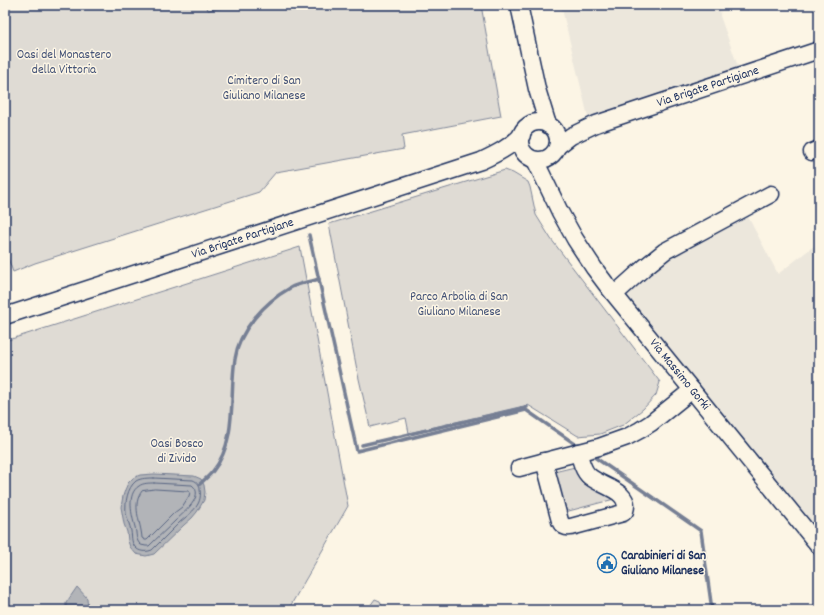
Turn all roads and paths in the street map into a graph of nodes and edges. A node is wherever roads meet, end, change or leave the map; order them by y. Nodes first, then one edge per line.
1 (519, 5) edge
2 (819, 50) edge
3 (596, 124) junction
4 (539, 128) junction
5 (555, 150) junction
6 (530, 157) junction
7 (480, 161) junction
8 (771, 194) dead end
9 (552, 195) junction
10 (614, 294) junction
11 (5, 316) edge
12 (692, 390) junction
13 (578, 452) junction
14 (544, 461) junction
15 (519, 468) dead end
16 (819, 546) edge

1 - 4 street
2 - 3 street, Via Brigate Partigiane
3 - 4 street, Via Brigate Partigiane
3 - 5 street, Via Brigate Partigiane
4 - 5 street
4 - 6 street
4 - 7 street, Via Brigate Partigiane
5 - 6 street
5 - 9 street, Via Massimo Gorki
6 - 7 street, Via Brigate Partigiane
6 - 9 street, Via Massimo Gorki
7 - 11 street, Via Brigate Partigiane
8 - 10 street
9 - 10 street, Via Massimo Gorki
10 - 12 street, Via Massimo Gorki
12 - 13 street
12 - 16 street, Via Massimo Gorki
13 - 14 street
13 - 14 street
14 - 15 street

